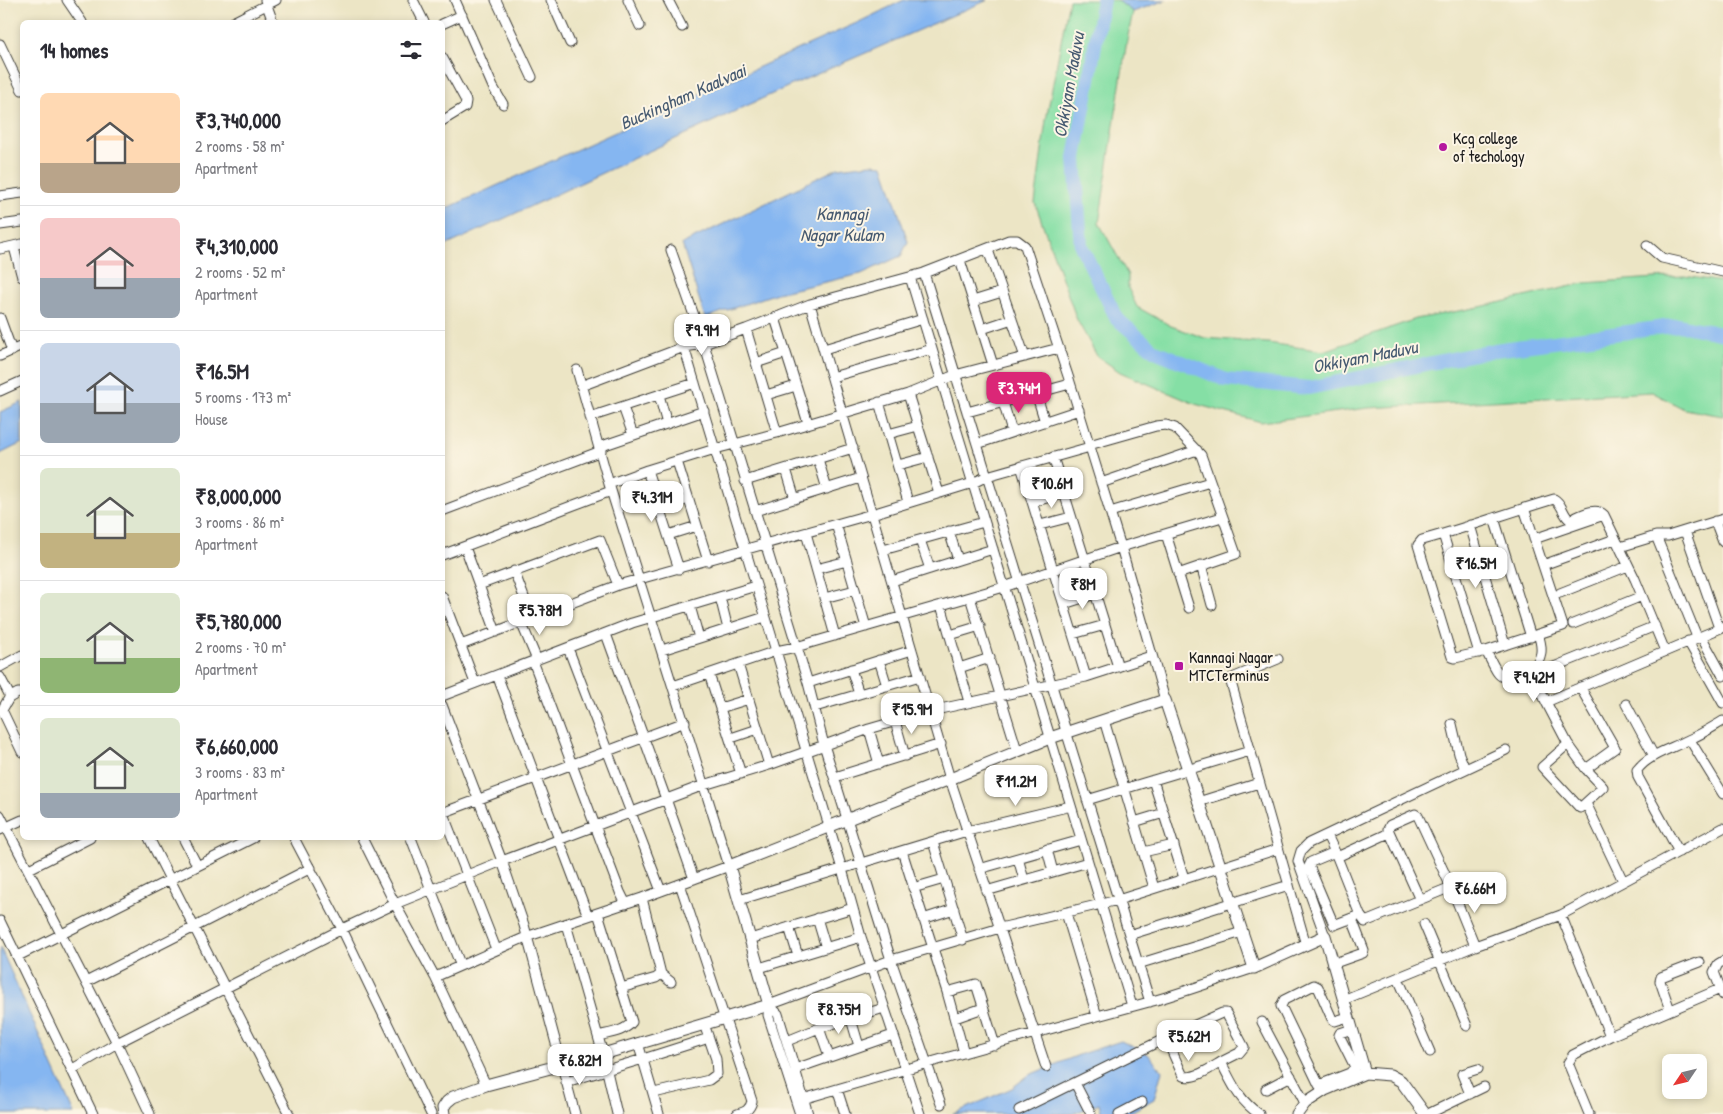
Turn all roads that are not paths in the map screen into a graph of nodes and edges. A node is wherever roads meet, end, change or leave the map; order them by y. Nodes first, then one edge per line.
1 (67, 0) edge
2 (276, 0) edge
3 (413, 0) edge
4 (455, 0) edge
5 (496, 0) edge
6 (550, 0) edge
7 (628, 0) edge
8 (668, 0) edge
9 (266, 2) edge
10 (462, 15) junction
11 (81, 20) edge
12 (236, 20) edge
13 (272, 20) edge
14 (423, 20) edge
15 (445, 23) edge
16 (640, 26) dead end
17 (682, 27) dead end
18 (570, 43) dead end
19 (0, 44) edge
20 (445, 62) edge
21 (20, 77) edge
22 (532, 77) dead end
23 (503, 104) dead end
24 (445, 120) edge
25 (20, 193) edge
26 (0, 196) edge
27 (20, 222) edge
28 (0, 224) edge
29 (18, 245) edge
30 (1647, 245) dead end
31 (0, 248) edge
32 (671, 250) dead end
33 (988, 250) junction
34 (960, 260) junction
35 (20, 261) edge
36 (1723, 272) edge
37 (924, 273) junction
38 (910, 277) junction
39 (1002, 292) junction
40 (973, 301) junction
41 (810, 304) junction
42 (0, 318) edge
43 (775, 318) junction
44 (1012, 319) junction
45 (923, 320) junction
46 (746, 329) junction
47 (982, 329) junction
48 (704, 344) junction
49 (20, 347) edge
50 (684, 347) junction
51 (1059, 348) junction
52 (824, 349) junction
53 (932, 349) junction
54 (12, 351) junction
55 (786, 353) junction
56 (0, 356) edge
57 (1025, 357) junction
58 (756, 363) junction
59 (993, 366) junction
60 (577, 370) dead end
61 (956, 376) junction
62 (832, 377) junction
63 (941, 381) junction
64 (20, 382) edge
65 (695, 383) junction
66 (1070, 384) junction
67 (581, 386) junction
68 (796, 386) junction
69 (0, 391) edge
70 (1036, 393) junction
71 (908, 394) junction
72 (659, 395) junction
73 (766, 395) junction
74 (879, 402) junction
75 (1003, 402) junction
76 (623, 406) junction
77 (1078, 410) junction
78 (704, 411) junction
79 (967, 412) junction
80 (843, 413) junction
81 (590, 417) junction
82 (1045, 422) junction
83 (808, 423) junction
84 (667, 424) junction
85 (918, 426) junction
86 (1012, 432) junction
87 (777, 433) junction
88 (888, 434) junction
89 (633, 435) junction
90 (734, 444) junction
91 (977, 444) junction
92 (1089, 446) junction
93 (853, 448) junction
94 (600, 449) junction
95 (715, 449) junction
96 (1196, 450) junction
97 (928, 457) junction
98 (1053, 457) junction
99 (818, 459) junction
100 (677, 461) junction
101 (898, 465) junction
102 (1021, 466) junction
103 (786, 469) junction
104 (647, 470) junction
105 (987, 476) junction
106 (862, 478) junction
107 (746, 480) junction
108 (1210, 482) junction
109 (972, 483) junction
110 (1101, 483) junction
111 (610, 488) junction
112 (827, 489) junction
113 (939, 493) junction
114 (1064, 493) junction
115 (689, 498) junction
116 (795, 499) junction
117 (908, 502) junction
118 (1033, 502) junction
119 (659, 507) junction
120 (1524, 508) junction
121 (445, 510) edge
122 (755, 511) junction
123 (1110, 512) junction
124 (872, 514) junction
125 (1604, 515) junction
126 (1071, 517) junction
127 (1222, 517) junction
128 (1494, 518) junction
129 (1719, 520) edge
130 (984, 522) junction
131 (836, 524) junction
132 (1470, 525) junction
133 (697, 526) junction
134 (1040, 526) junction
135 (949, 531) junction
136 (1685, 531) junction
137 (806, 533) junction
138 (1166, 534) junction
139 (1443, 534) junction
140 (668, 535) junction
141 (1656, 536) junction
142 (1534, 539) junction
143 (920, 540) junction
144 (1723, 542) edge
145 (1618, 543) junction
146 (765, 544) junction
147 (465, 547) junction
148 (1121, 547) junction
149 (993, 549) junction
150 (746, 550) junction
151 (883, 550) junction
152 (445, 554) edge
153 (1084, 559) junction
154 (708, 560) junction
155 (958, 560) junction
156 (846, 561) junction
157 (1201, 565) junction
158 (1543, 565) junction
159 (1628, 566) junction
160 (679, 568) junction
161 (816, 569) junction
162 (930, 569) junction
163 (1053, 569) junction
164 (514, 571) junction
165 (1178, 574) junction
166 (639, 580) junction
167 (892, 581) junction
168 (1019, 581) junction
169 (479, 585) junction
170 (618, 585) junction
171 (756, 586) junction
172 (1004, 587) junction
173 (855, 590) junction
174 (1560, 593) dead end
175 (1095, 594) junction
176 (1642, 596) junction
177 (720, 597) junction
178 (970, 597) junction
179 (824, 598) junction
180 (445, 604) edge
181 (1064, 604) junction
182 (941, 605) junction
183 (1212, 605) dead end
184 (690, 606) junction
185 (1189, 608) dead end
186 (902, 616) junction
187 (765, 617) junction
188 (532, 618) junction
189 (652, 618) junction
190 (521, 622) junction
191 (1573, 624) dead end
192 (1105, 625) junction
193 (980, 626) junction
194 (1655, 626) junction
195 (866, 627) junction
196 (1721, 628) edge
197 (728, 629) junction
198 (496, 632) junction
199 (606, 634) junction
200 (1073, 634) junction
201 (950, 635) junction
202 (835, 636) junction
203 (1534, 636) junction
204 (699, 638) junction
205 (1695, 638) junction
206 (461, 645) junction
207 (1505, 645) junction
208 (796, 647) junction
209 (568, 648) junction
210 (662, 650) junction
211 (912, 650) junction
212 (776, 651) junction
213 (1665, 651) junction
214 (1483, 652) junction
215 (20, 656) edge
216 (1151, 656) junction
217 (990, 658) junction
218 (1278, 659) dead end
219 (879, 660) junction
220 (535, 661) junction
221 (738, 664) junction
222 (0, 667) edge
223 (1118, 667) junction
224 (959, 668) junction
225 (852, 669) junction
226 (1532, 672) junction
227 (709, 674) junction
228 (497, 675) junction
229 (920, 676) junction
230 (1723, 676) edge
231 (0, 677) edge
232 (1086, 677) junction
233 (475, 683) junction
234 (808, 683) junction
235 (1051, 684) junction
236 (673, 686) junction
237 (887, 686) junction
238 (1035, 687) junction
239 (1580, 687) junction
240 (20, 693) edge
241 (859, 694) junction
242 (445, 695) edge
243 (1001, 695) junction
244 (9, 698) junction
245 (749, 700) junction
246 (1165, 700) junction
247 (969, 702) junction
248 (1546, 702) junction
249 (1723, 703) edge
250 (1626, 704) dead end
251 (720, 708) junction
252 (815, 708) junction
253 (931, 711) junction
254 (445, 713) edge
255 (1104, 720) junction
256 (1723, 721) edge
257 (685, 722) junction
258 (896, 722) junction
259 (1452, 724) dead end
260 (758, 729) junction
261 (869, 729) junction
262 (1067, 732) junction
263 (644, 738) junction
264 (730, 738) junction
265 (1050, 738) junction
266 (1690, 740) junction
267 (941, 744) junction
268 (1568, 744) junction
269 (824, 745) junction
270 (20, 748) edge
271 (1017, 750) junction
272 (1506, 750) dead end
273 (1250, 751) junction
274 (607, 752) junction
275 (807, 752) junction
276 (906, 756) junction
277 (1654, 756) junction
278 (572, 764) junction
279 (879, 764) junction
280 (769, 765) junction
281 (1586, 769) junction
282 (1188, 770) junction
283 (1465, 770) junction
284 (741, 774) junction
285 (835, 777) junction
286 (536, 778) junction
287 (950, 779) junction
288 (1153, 780) junction
289 (1259, 783) junction
290 (704, 785) junction
291 (1124, 789) junction
292 (1723, 794) edge
293 (479, 799) junction
294 (666, 799) junction
295 (1087, 800) junction
296 (1198, 802) junction
297 (1586, 803) junction
298 (1071, 806) junction
299 (445, 811) edge
300 (630, 813) junction
301 (1164, 814) junction
302 (0, 815) edge
303 (445, 817) edge
304 (848, 818) junction
305 (20, 821) edge
306 (1134, 822) junction
307 (595, 826) junction
308 (829, 826) junction
309 (1723, 828) edge
310 (3, 829) edge
311 (1388, 829) junction
312 (967, 831) junction
313 (1327, 835) junction
314 (559, 839) junction
315 (86, 840) edge
316 (150, 840) edge
317 (184, 840) edge
318 (249, 840) edge
319 (295, 840) edge
320 (363, 840) edge
321 (412, 840) edge
322 (1081, 840) junction
323 (933, 842) junction
324 (1174, 845) junction
325 (1047, 849) junction
326 (1278, 849) junction
327 (902, 851) junction
328 (1143, 852) junction
329 (1678, 852) junction
330 (1336, 855) junction
331 (1018, 858) junction
332 (502, 860) junction
333 (1088, 862) junction
334 (862, 863) junction
335 (197, 865) junction
336 (729, 866) junction
337 (1219, 867) junction
338 (311, 868) junction
339 (29, 869) junction
340 (842, 869) junction
341 (979, 869) junction
342 (1053, 872) junction
343 (467, 875) junction
344 (1184, 878) junction
345 (169, 879) junction
346 (694, 879) junction
347 (944, 879) junction
348 (1024, 880) junction
349 (1623, 881) junction
350 (680, 884) junction
351 (1289, 885) junction
352 (1451, 887) junction
353 (913, 888) junction
354 (1154, 888) junction
355 (430, 890) junction
356 (661, 891) junction
357 (986, 891) junction
358 (642, 898) junction
359 (739, 900) junction
360 (1118, 900) junction
361 (1420, 900) junction
362 (1233, 903) junction
363 (395, 904) junction
364 (626, 904) junction
365 (1101, 905) junction
366 (853, 908) junction
367 (954, 909) junction
368 (598, 913) junction
369 (1066, 913) junction
370 (1561, 915) junction
371 (588, 916) junction
372 (1356, 917) junction
373 (818, 918) junction
374 (923, 919) junction
375 (0, 920) edge
376 (566, 924) junction
377 (1424, 924) dead end
378 (790, 927) junction
379 (193, 928) junction
380 (1000, 928) junction
381 (342, 929) junction
382 (1242, 932) junction
383 (61, 933) junction
384 (1129, 934) junction
385 (1325, 936) junction
386 (526, 937) junction
387 (860, 937) junction
388 (750, 939) junction
389 (963, 940) junction
390 (1306, 945) junction
391 (1475, 946) junction
392 (826, 948) junction
393 (932, 948) junction
394 (496, 949) junction
395 (18, 956) junction
396 (798, 956) junction
397 (892, 960) junction
398 (1439, 960) junction
399 (1723, 961) edge
400 (1700, 962) dead end
401 (460, 964) junction
402 (1138, 964) junction
403 (1332, 964) junction
404 (759, 968) junction
405 (871, 968) junction
406 (1254, 968) junction
407 (661, 974) junction
408 (435, 977) junction
409 (1398, 978) junction
410 (86, 982) junction
411 (671, 982) dead end
412 (621, 988) junction
413 (226, 989) junction
414 (947, 992) junction
415 (1722, 992) edge
416 (1343, 1000) junction
417 (1150, 1002) junction
418 (768, 1005) junction
419 (1132, 1006) junction
420 (884, 1008) junction
421 (983, 1008) junction
422 (1670, 1010) junction
423 (1097, 1016) junction
424 (851, 1018) junction
425 (955, 1018) junction
426 (725, 1019) junction
427 (1332, 1019) junction
428 (1262, 1022) dead end
429 (1350, 1023) junction
430 (704, 1024) junction
431 (1467, 1026) dead end
432 (819, 1028) junction
433 (1035, 1034) junction
434 (893, 1035) junction
435 (1339, 1035) junction
436 (598, 1036) junction
437 (1610, 1036) junction
438 (709, 1038) junction
439 (1166, 1038) junction
440 (787, 1041) junction
441 (117, 1043) junction
442 (638, 1043) junction
443 (995, 1045) junction
444 (859, 1046) junction
445 (1430, 1052) dead end
446 (964, 1053) junction
447 (603, 1054) junction
448 (829, 1056) junction
449 (643, 1059) junction
450 (926, 1062) junction
451 (1221, 1062) junction
452 (561, 1065) junction
453 (1046, 1066) dead end
454 (796, 1069) junction
455 (904, 1069) junction
456 (1478, 1069) dead end
457 (71, 1070) junction
458 (607, 1070) junction
459 (1365, 1073) junction
460 (1291, 1076) junction
461 (566, 1082) junction
462 (1075, 1083) junction
463 (486, 1085) junction
464 (1484, 1087) dead end
465 (837, 1089) junction
466 (1266, 1090) dead end
467 (654, 1093) junction
468 (1470, 1094) junction
469 (803, 1100) junction
470 (1142, 1102) dead end
471 (941, 1104) dead end
472 (1019, 1110) dead end
473 (1301, 1111) edge
474 (93, 1114) edge
475 (150, 1114) edge
476 (289, 1114) edge
477 (431, 1114) edge
478 (444, 1114) edge
479 (576, 1114) edge
480 (617, 1114) edge
481 (659, 1114) edge
482 (737, 1114) edge
483 (800, 1114) edge
484 (808, 1114) edge
485 (845, 1114) edge
486 (920, 1114) edge
487 (1091, 1114) edge
488 (1119, 1114) edge
489 (1259, 1114) edge
490 (1427, 1114) edge
491 (1589, 1114) edge

1 - 11 street
2 - 9 street
3 - 14 street
4 - 10 street
5 - 22 street
6 - 18 street
7 - 16 street
8 - 17 street
9 - 12 street
9 - 13 street
10 - 15 street
10 - 23 street
19 - 21 street
20 - 24 street
25 - 26 street
27 - 28 street
29 - 31 street
29 - 35 street
30 - 36 street
32 - 48 street
33 - 34 street
33 - 39 street
33 - 51 street
34 - 37 street
34 - 40 street
37 - 38 street
37 - 61 street
38 - 41 street
38 - 45 street
39 - 40 street
39 - 44 street
40 - 47 street
41 - 43 street
41 - 52 street
42 - 54 street
43 - 46 street
43 - 55 street
44 - 47 street
44 - 57 street
45 - 52 street
45 - 53 street
46 - 48 street
46 - 58 street
47 - 59 street
48 - 50 street
48 - 90 street
49 - 54 street
50 - 65 street
50 - 67 street
51 - 57 street
51 - 66 street
52 - 62 street
53 - 62 street
53 - 63 street
54 - 56 street
55 - 58 street
55 - 68 street
57 - 59 street
58 - 73 street
59 - 61 street
60 - 67 street
61 - 63 street
61 - 79 street
62 - 80 street
63 - 71 street
63 - 109 street
64 - 69 street
65 - 72 street
65 - 78 street
66 - 70 street
66 - 77 street
67 - 81 street
68 - 73 street
68 - 83 street
70 - 75 street
70 - 82 street
71 - 74 street
71 - 85 street
72 - 76 street
72 - 84 street
73 - 87 street
74 - 80 street
74 - 88 street
75 - 79 street
75 - 86 street
76 - 81 street
76 - 89 street
77 - 82 street
77 - 92 street
78 - 84 street
78 - 95 street
79 - 91 street
80 - 83 street
80 - 93 street
81 - 94 street
82 - 86 street
83 - 87 street
84 - 89 street
85 - 88 street
85 - 97 street
86 - 91 street
87 - 90 street
88 - 101 street
89 - 94 street
90 - 95 street
90 - 107 street
91 - 105 street
92 - 96 street
92 - 98 street
92 - 110 street
93 - 99 street
93 - 106 street
94 - 111 street
94 - 121 street
95 - 100 street
95 - 150 street
96 - 108 street
96 - 110 street
97 - 101 street
97 - 113 street
98 - 102 street
98 - 114 street
99 - 103 street
99 - 112 street
100 - 104 street
100 - 115 street
101 - 117 street
102 - 105 street
102 - 118 street
103 - 107 street
103 - 116 street
104 - 111 street
104 - 119 street
105 - 109 street
105 - 168 street
106 - 112 street
106 - 124 street
107 - 122 street
108 - 123 street
108 - 127 street
109 - 113 street
109 - 130 street
110 - 123 street
111 - 147 street
111 - 166 street
112 - 116 street
113 - 117 street
114 - 118 street
114 - 126 street
115 - 119 street
115 - 133 street
116 - 122 street
117 - 124 street
118 - 134 street
119 - 140 street
120 - 125 street
120 - 128 street
120 - 142 street
122 - 146 street
123 - 148 street
124 - 131 street
124 - 151 street
125 - 142 street
125 - 145 street
126 - 134 street
126 - 153 street
127 - 138 street
127 - 157 street
128 - 132 street
128 - 203 street
129 - 136 street
129 - 144 street
130 - 135 street
130 - 149 street
131 - 137 street
131 - 156 street
132 - 139 street
132 - 207 street
133 - 140 street
133 - 154 street
134 - 163 street
135 - 143 street
135 - 155 street
136 - 141 street
136 - 196 street
137 - 146 street
137 - 161 street
138 - 148 street
138 - 165 street
139 - 214 street
139 - 214 street
140 - 160 street
141 - 145 street
141 - 205 street
142 - 158 street
143 - 151 street
143 - 162 street
145 - 158 street
145 - 159 street
146 - 150 street
146 - 208 street
147 - 152 street
147 - 169 street
148 - 153 street
148 - 216 street
149 - 155 street
149 - 172 street
150 - 154 street
150 - 171 street
151 - 167 street
153 - 163 street
153 - 175 street
154 - 160 street
155 - 162 street
156 - 161 street
156 - 173 street
157 - 165 street
157 - 183 street
158 - 203 street
159 - 174 street
159 - 176 street
160 - 166 street
161 - 179 street
162 - 167 street
163 - 168 street
163 - 181 street
164 - 169 street
164 - 170 street
164 - 188 street
165 - 185 street
166 - 170 street
166 - 189 street
167 - 186 street
168 - 172 street
168 - 235 street
169 - 198 street
170 - 188 street
171 - 177 street
171 - 187 street
172 - 178 street
172 - 238 street
173 - 179 street
173 - 195 street
175 - 181 street
175 - 192 street
176 - 191 street
176 - 194 street
177 - 184 street
177 - 197 street
178 - 182 street
178 - 193 street
179 - 202 street
180 - 206 street
181 - 200 street
182 - 186 street
182 - 201 street
184 - 189 street
184 - 204 street
186 - 195 street
186 - 211 street
187 - 197 street
187 - 212 street
188 - 190 street
189 - 199 street
189 - 210 street
190 - 198 street
190 - 220 street
192 - 200 street
192 - 223 street
193 - 201 street
193 - 217 street
194 - 213 street
194 - 226 street
195 - 202 street
196 - 205 street
197 - 204 street
198 - 206 street
199 - 209 street
199 - 263 street
200 - 232 street
201 - 224 street
202 - 208 street
203 - 207 street
203 - 226 street
204 - 210 street
205 - 213 street
205 - 230 street
205 - 249 street
206 - 233 street
207 - 214 street
208 - 212 street
208 - 234 street
209 - 220 street
209 - 274 street
210 - 236 street
211 - 219 street
211 - 229 street
212 - 221 street
212 - 275 street
213 - 239 street
214 - 226 street
215 - 222 street
216 - 223 street
216 - 246 street
217 - 224 street
217 - 243 street
218 - 273 street
219 - 225 street
219 - 237 street
220 - 228 street
220 - 278 street
221 - 227 street
221 - 245 street
223 - 232 street
224 - 247 street
225 - 234 street
225 - 241 street
226 - 248 street
227 - 236 street
227 - 251 street
228 - 233 street
228 - 286 street
229 - 237 street
229 - 253 street
231 - 244 street
232 - 235 street
233 - 242 street
234 - 252 street
235 - 238 street
235 - 262 street
236 - 257 street
237 - 241 street
238 - 243 street
238 - 265 street
239 - 248 street
239 - 281 street
240 - 244 street
241 - 252 street
243 - 247 street
243 - 271 street
244 - 270 street
245 - 251 street
245 - 260 street
246 - 255 street
246 - 282 street
247 - 253 street
248 - 268 street
250 - 277 street
251 - 264 street
252 - 269 street
253 - 258 street
253 - 267 street
254 - 293 street
255 - 262 street
255 - 291 street
256 - 266 street
257 - 263 street
257 - 290 street
258 - 261 street
258 - 276 street
259 - 283 street
260 - 264 street
260 - 280 street
261 - 269 street
261 - 279 street
262 - 265 street
262 - 295 street
263 - 274 street
263 - 294 street
264 - 284 street
265 - 271 street
265 - 298 street
266 - 277 street
266 - 292 street
267 - 276 street
267 - 287 street
268 - 281 street
268 - 297 street
269 - 275 street
269 - 285 street
271 - 287 street
272 - 283 street
273 - 282 street
273 - 289 street
274 - 278 street
274 - 300 street
275 - 280 street
275 - 308 street
276 - 279 street
277 - 329 street
278 - 286 street
278 - 307 street
279 - 285 street
280 - 284 street
281 - 297 street
282 - 288 street
282 - 296 street
283 - 313 street
284 - 290 street
285 - 304 street
286 - 293 street
286 - 314 street
287 - 304 street
287 - 312 street
288 - 291 street
288 - 301 street
289 - 296 street
289 - 326 street
290 - 294 street
290 - 336 street
291 - 295 street
291 - 306 street
293 - 299 street
293 - 332 street
294 - 300 street
294 - 346 street
295 - 360 street
296 - 337 street
297 - 349 street
298 - 312 street
298 - 322 street
300 - 307 street
300 - 356 street
301 - 306 street
301 - 324 street
302 - 310 street
303 - 343 street
304 - 308 street
304 - 334 street
305 - 310 street
306 - 328 street
307 - 314 street
307 - 364 street
308 - 336 street
308 - 340 street
309 - 329 street
310 - 339 street
311 - 330 street
311 - 352 street
311 - 361 street
312 - 323 street
312 - 341 street
313 - 330 street
313 - 385 street
314 - 332 street
314 - 371 street
315 - 339 street
316 - 345 street
317 - 335 street
318 - 335 street
319 - 338 street
320 - 363 street
321 - 355 street
322 - 325 street
322 - 333 street
323 - 327 street
323 - 347 street
324 - 328 street
324 - 344 street
325 - 331 street
325 - 342 street
326 - 337 street
326 - 351 street
327 - 334 street
327 - 353 street
328 - 354 street
329 - 349 street
330 - 372 street
330 - 372 street
331 - 341 street
331 - 348 street
332 - 343 street
332 - 386 street
333 - 342 street
333 - 365 street
334 - 340 street
334 - 397 street
335 - 345 street
336 - 346 street
336 - 359 street
337 - 344 street
337 - 362 street
338 - 379 street
338 - 381 street
339 - 383 street
340 - 359 street
340 - 366 street
341 - 357 street
342 - 348 street
343 - 355 street
343 - 394 street
344 - 354 street
345 - 379 street
345 - 383 street
346 - 350 street
347 - 353 street
347 - 367 street
348 - 357 street
349 - 370 street
350 - 356 street
350 - 426 street
351 - 362 street
351 - 390 street
352 - 361 street
352 - 391 street
353 - 374 street
354 - 360 street
355 - 363 street
355 - 401 street
356 - 358 street
357 - 380 street
358 - 364 street
358 - 407 street
359 - 388 street
360 - 365 street
360 - 384 street
361 - 372 street
362 - 382 street
362 - 384 street
363 - 381 street
363 - 408 street
364 - 368 street
365 - 369 street
365 - 419 street
366 - 373 street
366 - 387 street
367 - 374 street
367 - 389 street
368 - 371 street
368 - 412 street
369 - 380 street
369 - 423 street
370 - 391 street
370 - 437 street
371 - 376 street
372 - 403 street
373 - 378 street
373 - 392 street
374 - 393 street
375 - 395 street
376 - 386 street
376 - 436 street
377 - 398 street
378 - 388 street
378 - 396 street
379 - 410 street
379 - 413 street
380 - 389 street
380 - 433 street
381 - 413 street
381 - 477 street
382 - 402 street
382 - 406 street
383 - 395 street
383 - 410 street
384 - 402 street
385 - 390 street
385 - 403 street
386 - 394 street
386 - 452 street
387 - 392 street
387 - 405 street
388 - 404 street
389 - 393 street
390 - 406 street
391 - 398 street
392 - 396 street
393 - 397 street
393 - 414 street
394 - 401 street
395 - 457 street
396 - 404 street
397 - 405 street
397 - 450 street
398 - 409 street
398 - 431 street
399 - 415 street
400 - 422 street
401 - 408 street
402 - 417 street
403 - 416 street
404 - 418 street
405 - 418 street
405 - 420 street
406 - 417 street
407 - 411 street
407 - 412 street
408 - 463 street
409 - 416 street
409 - 445 street
410 - 441 street
412 - 436 street
413 - 441 street
413 - 476 street
414 - 421 street
414 - 425 street
415 - 422 street
416 - 429 street
417 - 419 street
418 - 426 street
418 - 440 street
418 - 483 street
419 - 423 street
420 - 424 street
420 - 434 street
421 - 425 street
421 - 443 street
422 - 437 street
423 - 433 street
424 - 432 street
424 - 444 street
425 - 446 street
426 - 430 street
426 - 482 street
427 - 429 street
427 - 435 street
427 - 435 street
428 - 460 street
429 - 435 street
429 - 459 street
430 - 438 street
430 - 442 street
432 - 440 street
432 - 448 street
433 - 443 street
433 - 453 street
434 - 444 street
434 - 455 street
436 - 447 street
437 - 491 street
438 - 449 street
438 - 467 street
439 - 451 street
439 - 451 street
439 - 462 street
440 - 454 street
441 - 457 street
441 - 475 street
442 - 447 street
442 - 449 street
443 - 446 street
444 - 448 street
446 - 450 street
447 - 452 street
447 - 458 street
448 - 454 street
449 - 458 street
449 - 467 street
450 - 455 street
450 - 471 street
451 - 489 street
452 - 461 street
452 - 463 street
454 - 469 street
455 - 465 street
455 - 486 street
456 - 468 street
457 - 474 street
458 - 461 street
458 - 480 street
459 - 473 street
459 - 490 street
460 - 466 street
460 - 473 street
461 - 479 street
462 - 472 street
462 - 487 street
463 - 478 street
464 - 468 street
465 - 469 street
465 - 485 street
467 - 481 street
468 - 490 street
469 - 484 street
470 - 488 street

